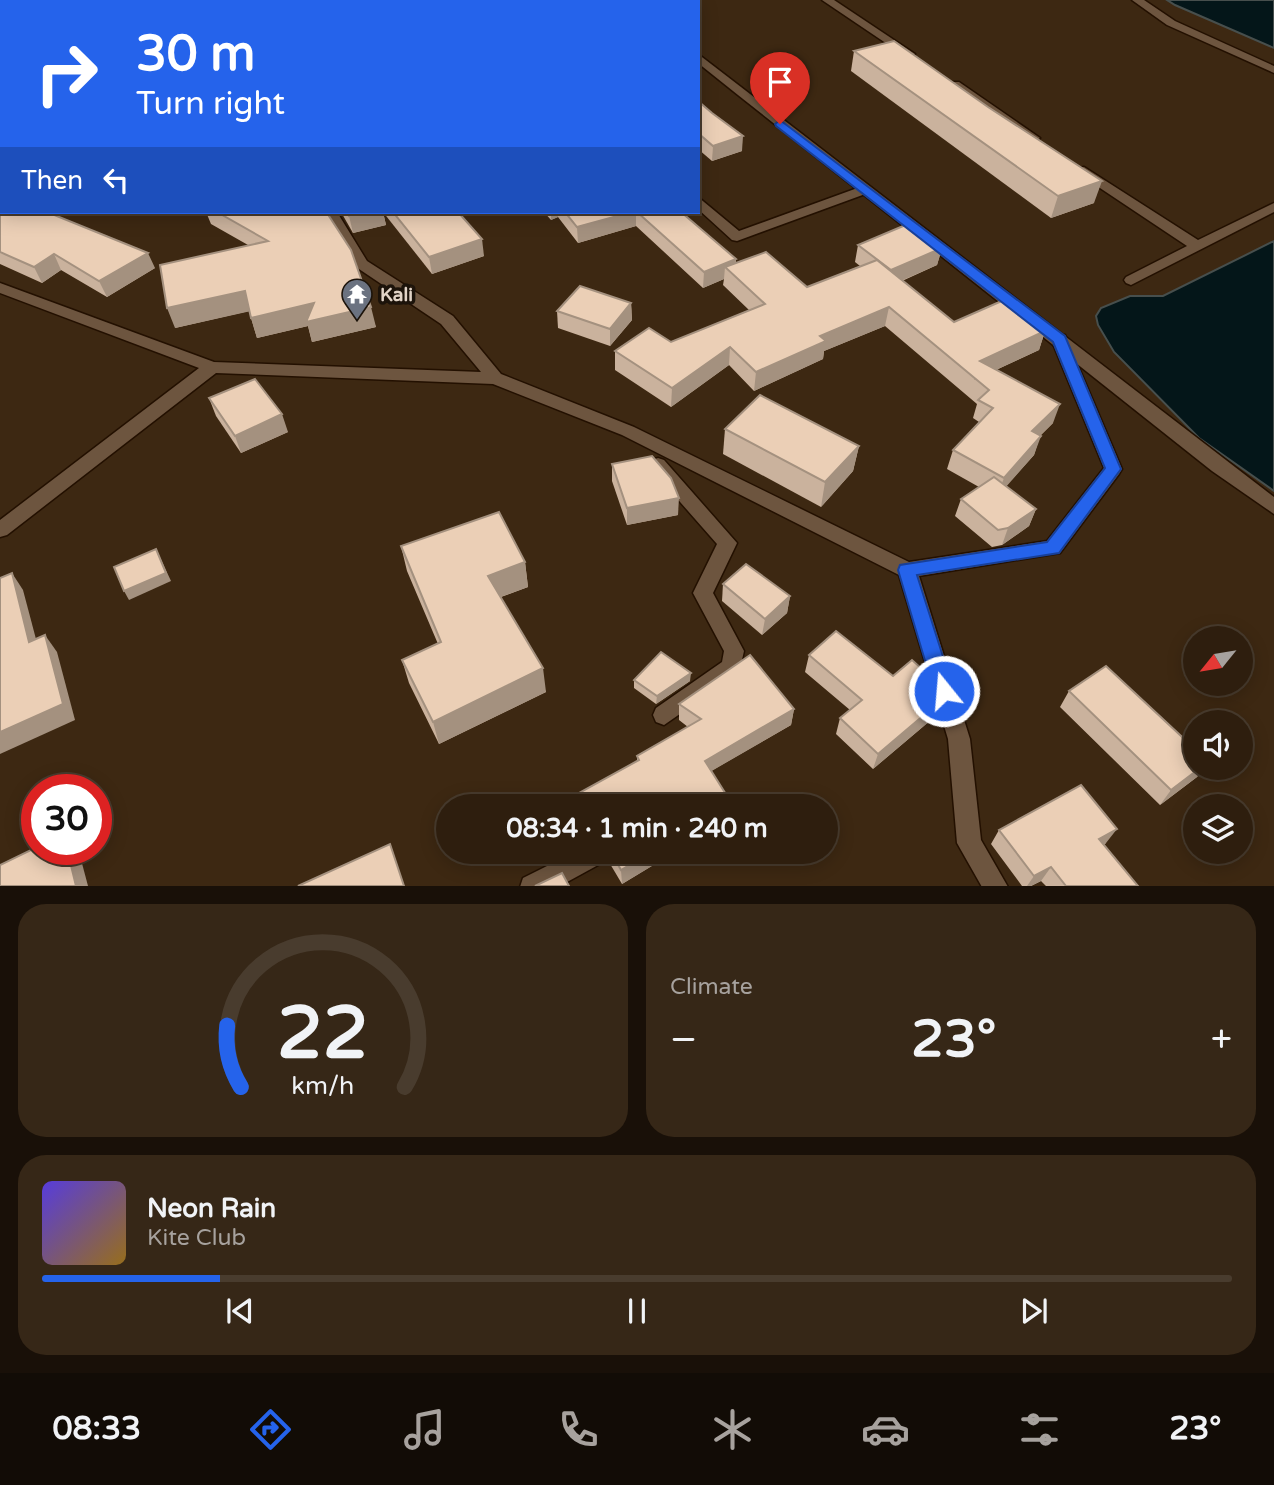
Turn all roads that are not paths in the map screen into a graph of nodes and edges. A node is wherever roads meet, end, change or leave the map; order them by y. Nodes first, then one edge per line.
1 (827, 0) edge
2 (1137, 0) edge
3 (700, 60) edge
4 (920, 62) edge
5 (1274, 70) edge
6 (943, 77) edge
7 (1047, 146) edge
8 (1070, 162) edge
9 (863, 190) junction
10 (700, 203) edge
11 (1274, 206) edge
12 (331, 214) edge
13 (1197, 246) junction
14 (1131, 280) dead end
15 (0, 288) edge
16 (1059, 340) junction
17 (212, 368) junction
18 (495, 378) junction
19 (628, 431) junction
20 (1274, 508) edge
21 (0, 530) edge
22 (906, 570) junction
23 (664, 715) dead end
24 (577, 864) edge
25 (534, 886) edge
26 (995, 886) edge

1 - 4 street
2 - 5 street
3 - 9 street
6 - 7 street
8 - 13 street
9 - 10 street
9 - 16 street
11 - 13 street
12 - 18 street
13 - 14 street
15 - 17 street
16 - 20 street
16 - 22 street
17 - 18 street
17 - 21 street
18 - 19 street
19 - 22 street
19 - 23 street
22 - 26 street
24 - 25 street

